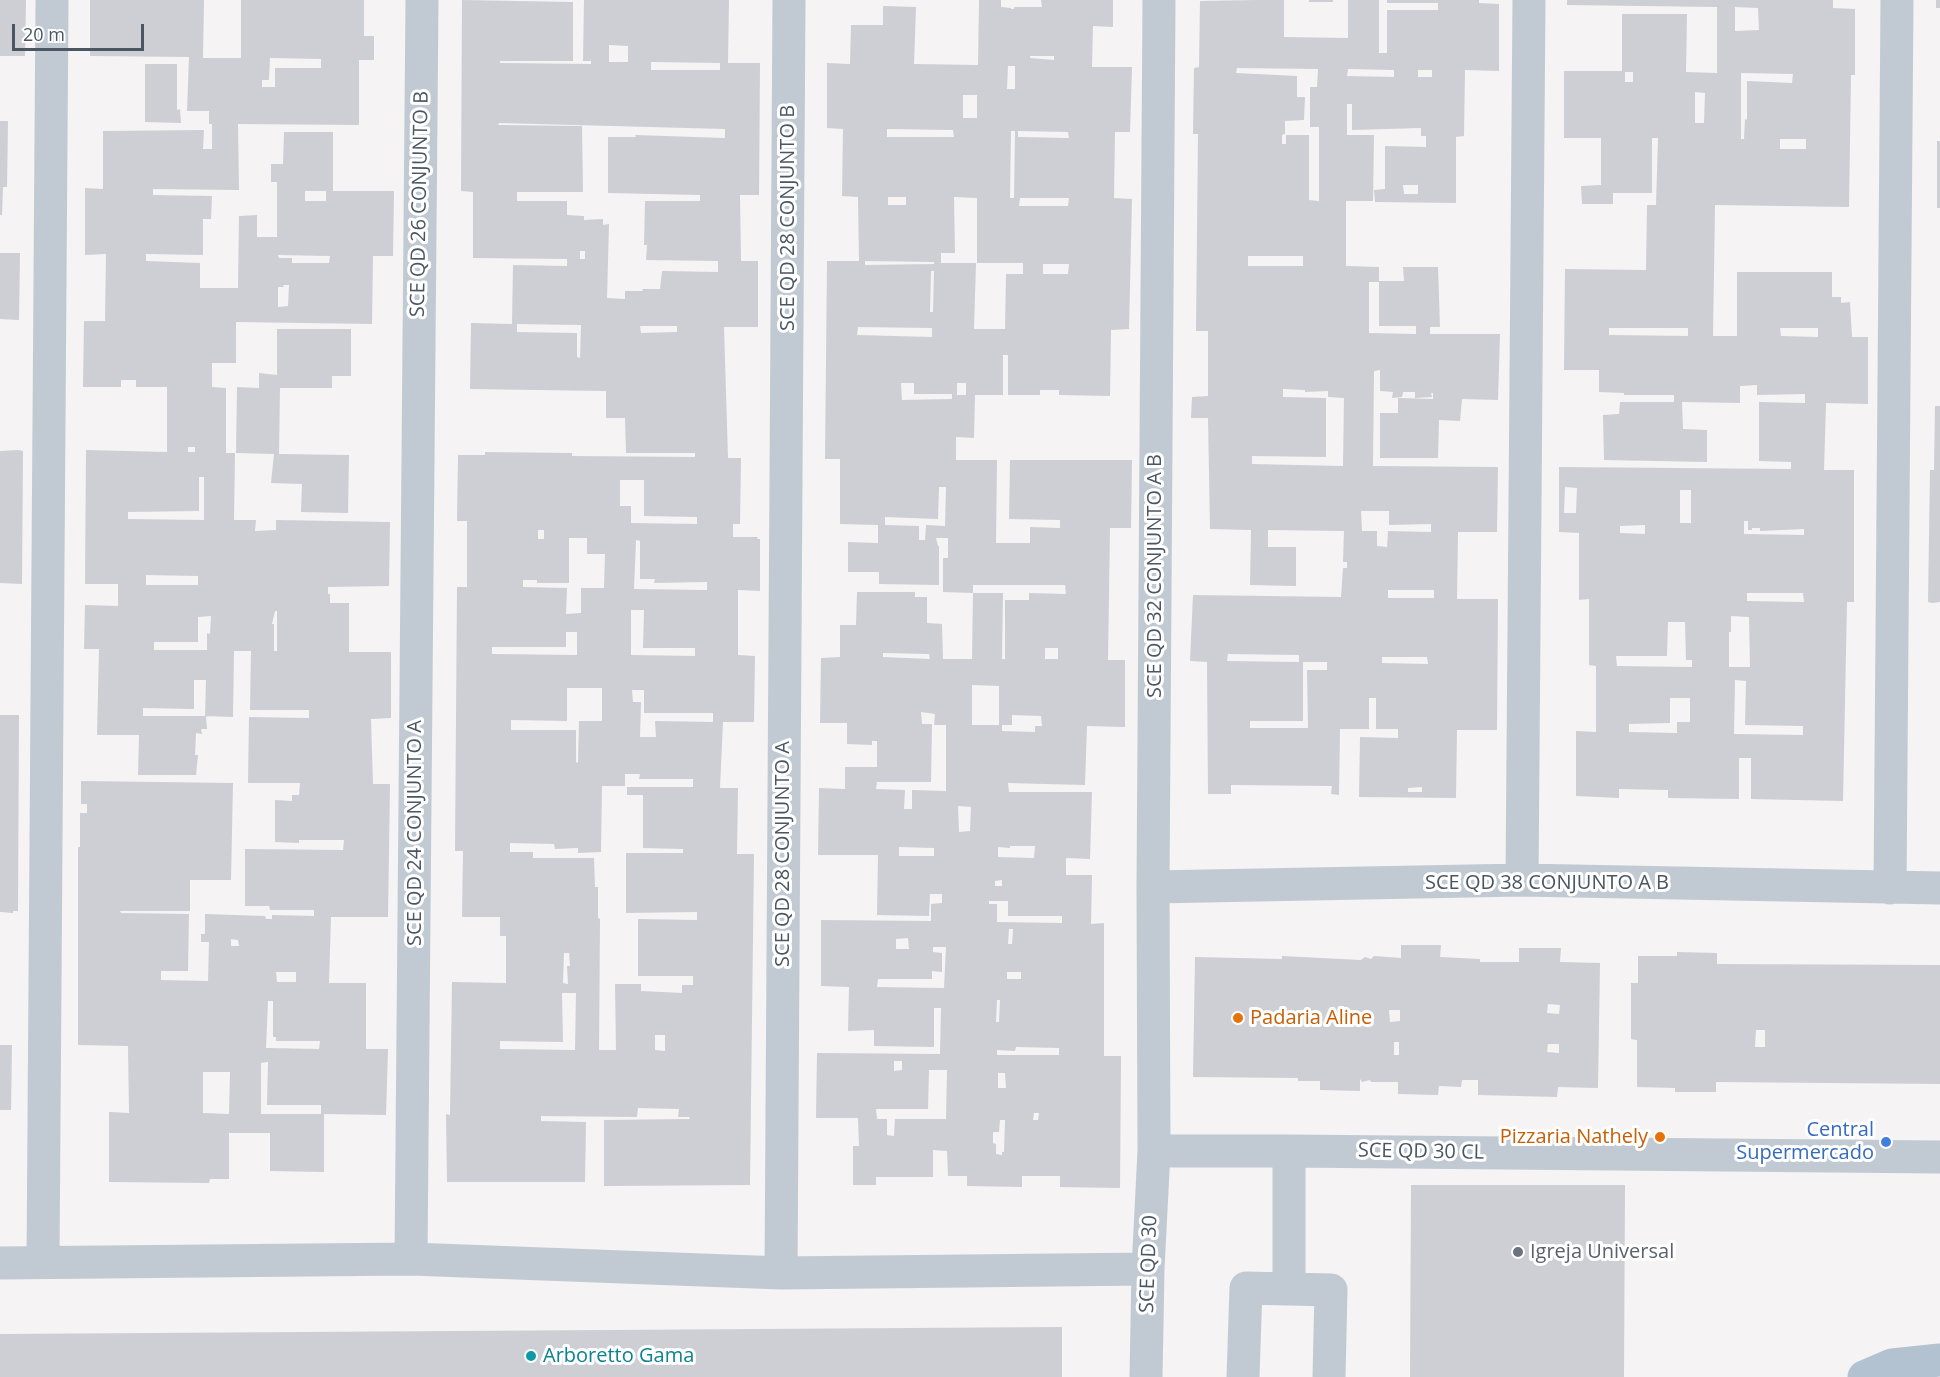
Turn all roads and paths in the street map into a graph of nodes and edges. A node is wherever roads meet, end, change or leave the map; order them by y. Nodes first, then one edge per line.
1 (52, 0) edge
2 (422, 0) edge
3 (789, 0) edge
4 (1159, 0) edge
5 (1529, 0) edge
6 (1896, 0) edge
7 (418, 407) joint
8 (786, 435) joint
9 (1522, 880) junction
10 (1153, 887) junction
11 (1890, 888) junction
12 (1940, 888) edge
13 (1289, 1150) junction
14 (1154, 1151) junction
15 (1940, 1157) edge
16 (411, 1260) junction
17 (43, 1262) junction
18 (0, 1263) edge
19 (1148, 1269) junction
20 (781, 1273) junction
21 (1289, 1288) junction
22 (1936, 1362) edge
23 (1146, 1377) edge
24 (1243, 1377) edge
25 (1329, 1377) edge
26 (1864, 1377) edge

1 - 17 street
2 - 7 street, SCE QD 26 CONJUNTO B
3 - 8 street, SCE QD 28 CONJUNTO B
4 - 10 street, SCE QD 32 CONJUNTO A B
5 - 9 street
6 - 11 street
7 - 16 street, SCE QD 24 CONJUNTO A
8 - 20 street, SCE QD 28 CONJUNTO A
9 - 10 street, SCE QD 38 CONJUNTO A B
9 - 11 street, SCE QD 38 CONJUNTO A B
10 - 14 street, SCE QD 32 CONJUNTO A B
11 - 12 street, SCE QD 38 CONJUNTO A B
13 - 14 street, SCE QD 30 CL
13 - 15 street, SCE QD 30 CL
13 - 21 street
14 - 19 street, SCE QD 30
16 - 17 street
16 - 20 street
17 - 18 street
19 - 20 street
19 - 23 street, SCE QD 30
21 - 24 street
21 - 25 street
22 - 26 main road

